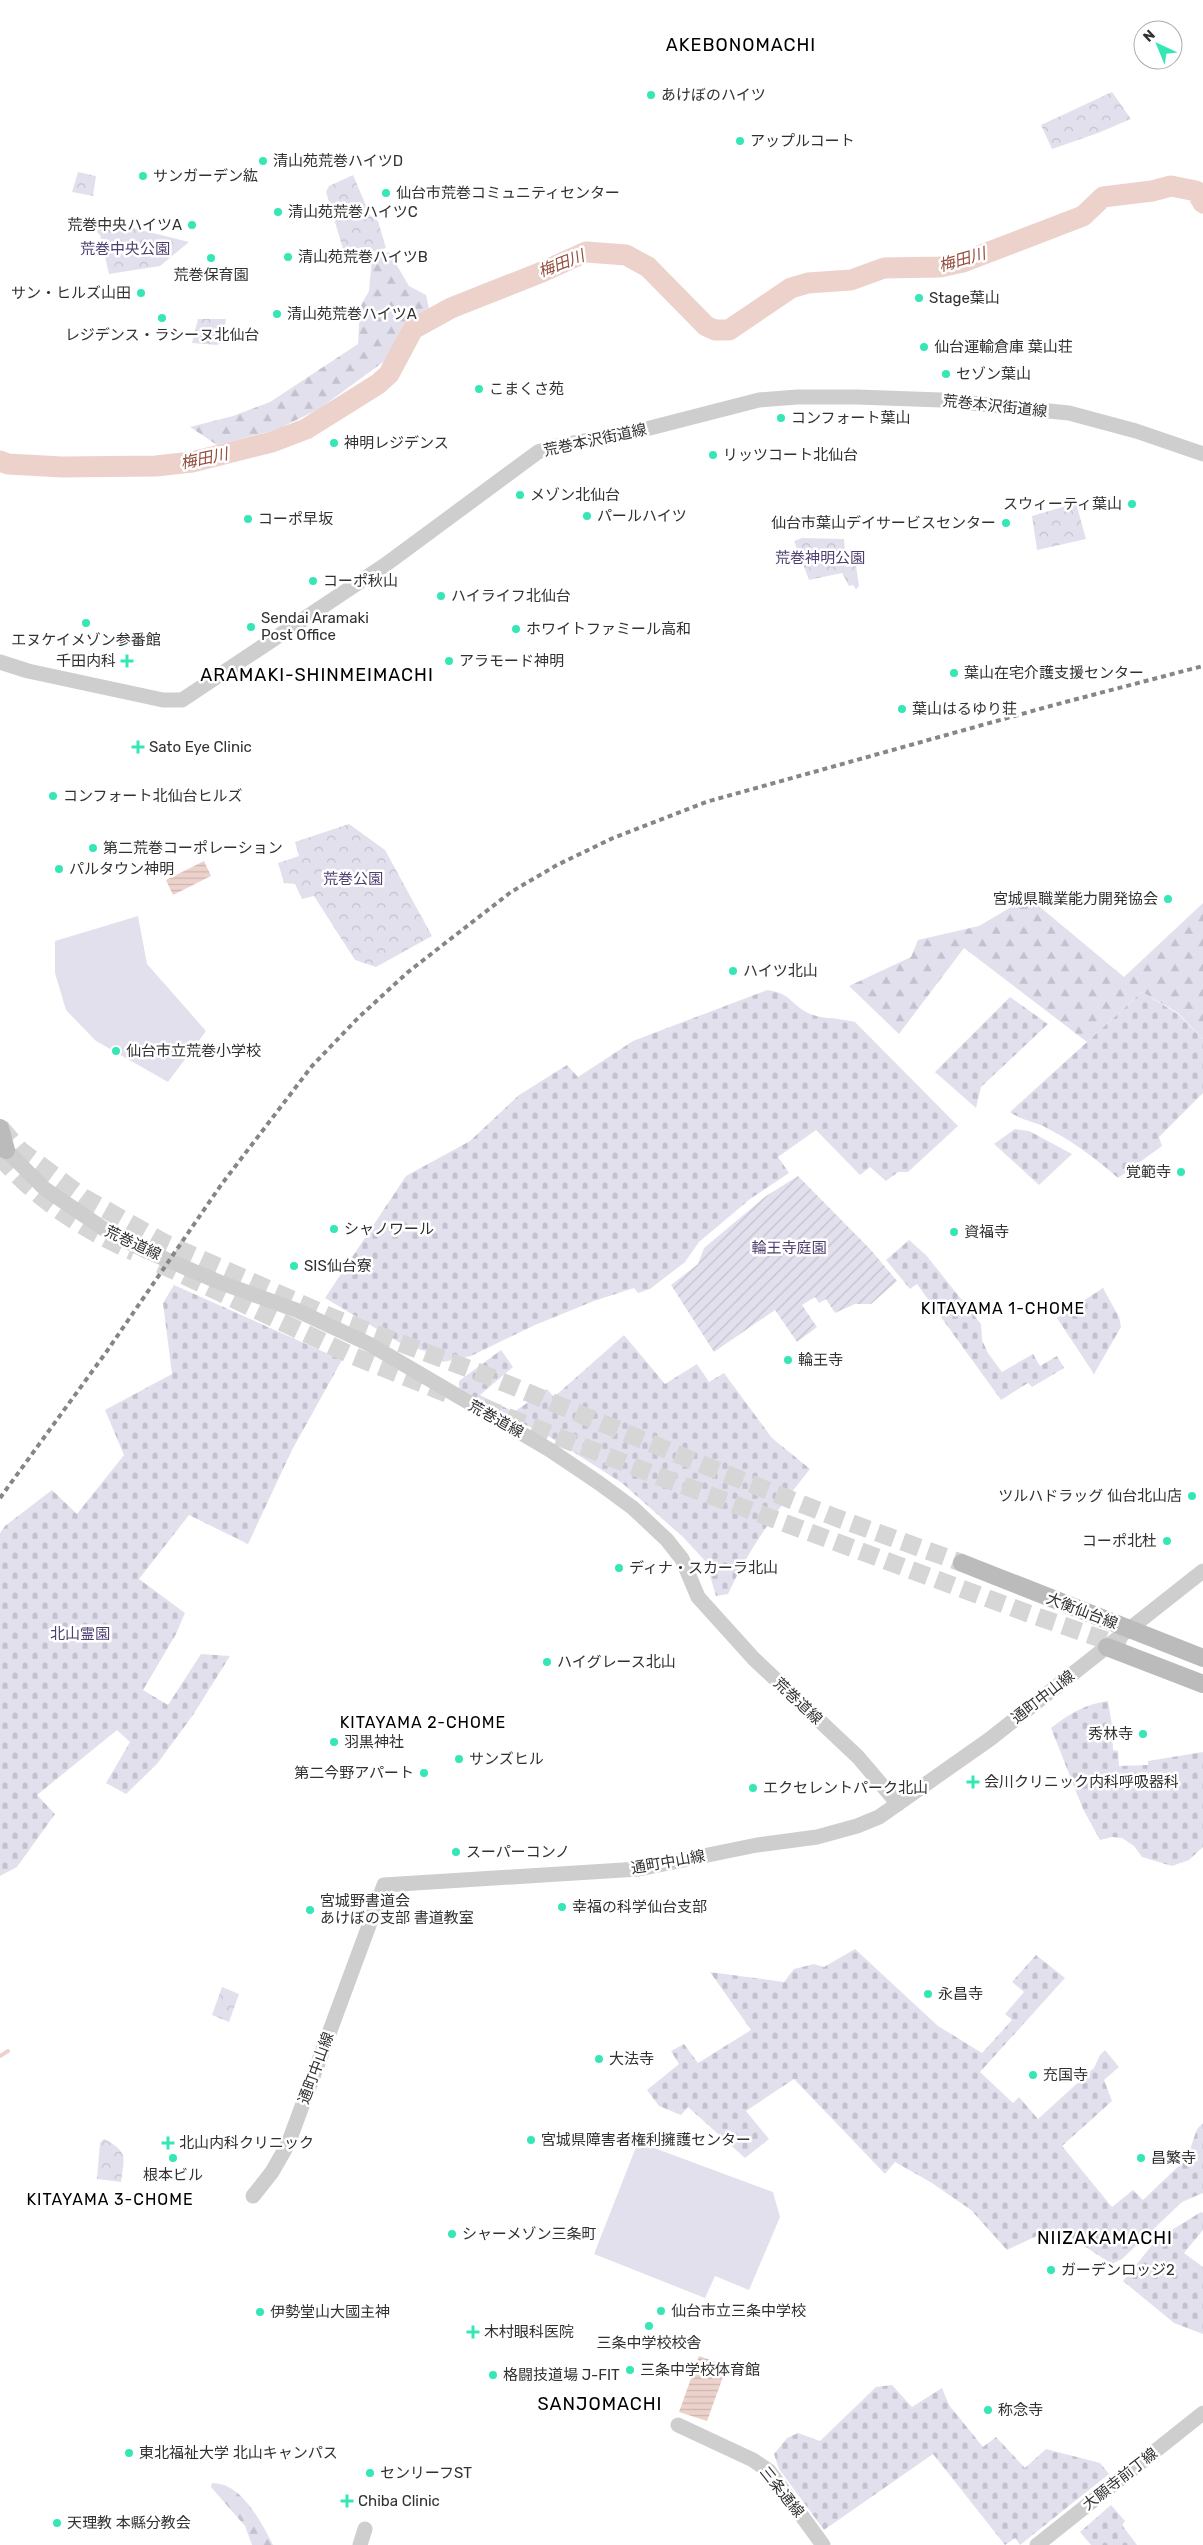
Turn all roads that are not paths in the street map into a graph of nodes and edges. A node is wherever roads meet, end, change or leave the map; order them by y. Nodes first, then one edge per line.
1 (1203, 454) edge
2 (0, 662) edge
3 (0, 1128) edge
4 (3, 1149) edge
5 (962, 1563) tunnel mouth
6 (1203, 1571) edge
7 (1128, 1629) junction
8 (1107, 1647) junction
9 (1203, 1658) edge
10 (1203, 1684) edge
11 (898, 1804) junction
12 (253, 2196) dead end
13 (1203, 2413) edge
14 (678, 2425) dead end
15 (366, 2529) dead end
16 (360, 2545) edge
17 (823, 2545) edge
18 (1037, 2545) edge

1 - 2 street, 荒巻本沢街道線
3 - 4 main road
4 - 11 street, 荒巻道線
5 - 7 main road, 大衡仙台線
6 - 7 street, 通町中山線
7 - 8 street, 通町中山線
7 - 9 main road, 大衡仙台線
8 - 10 main road
8 - 11 street, 通町中山線
11 - 12 street, 通町中山線
13 - 18 street, 大願寺前丁線
14 - 17 street, 三条通線
15 - 16 street

